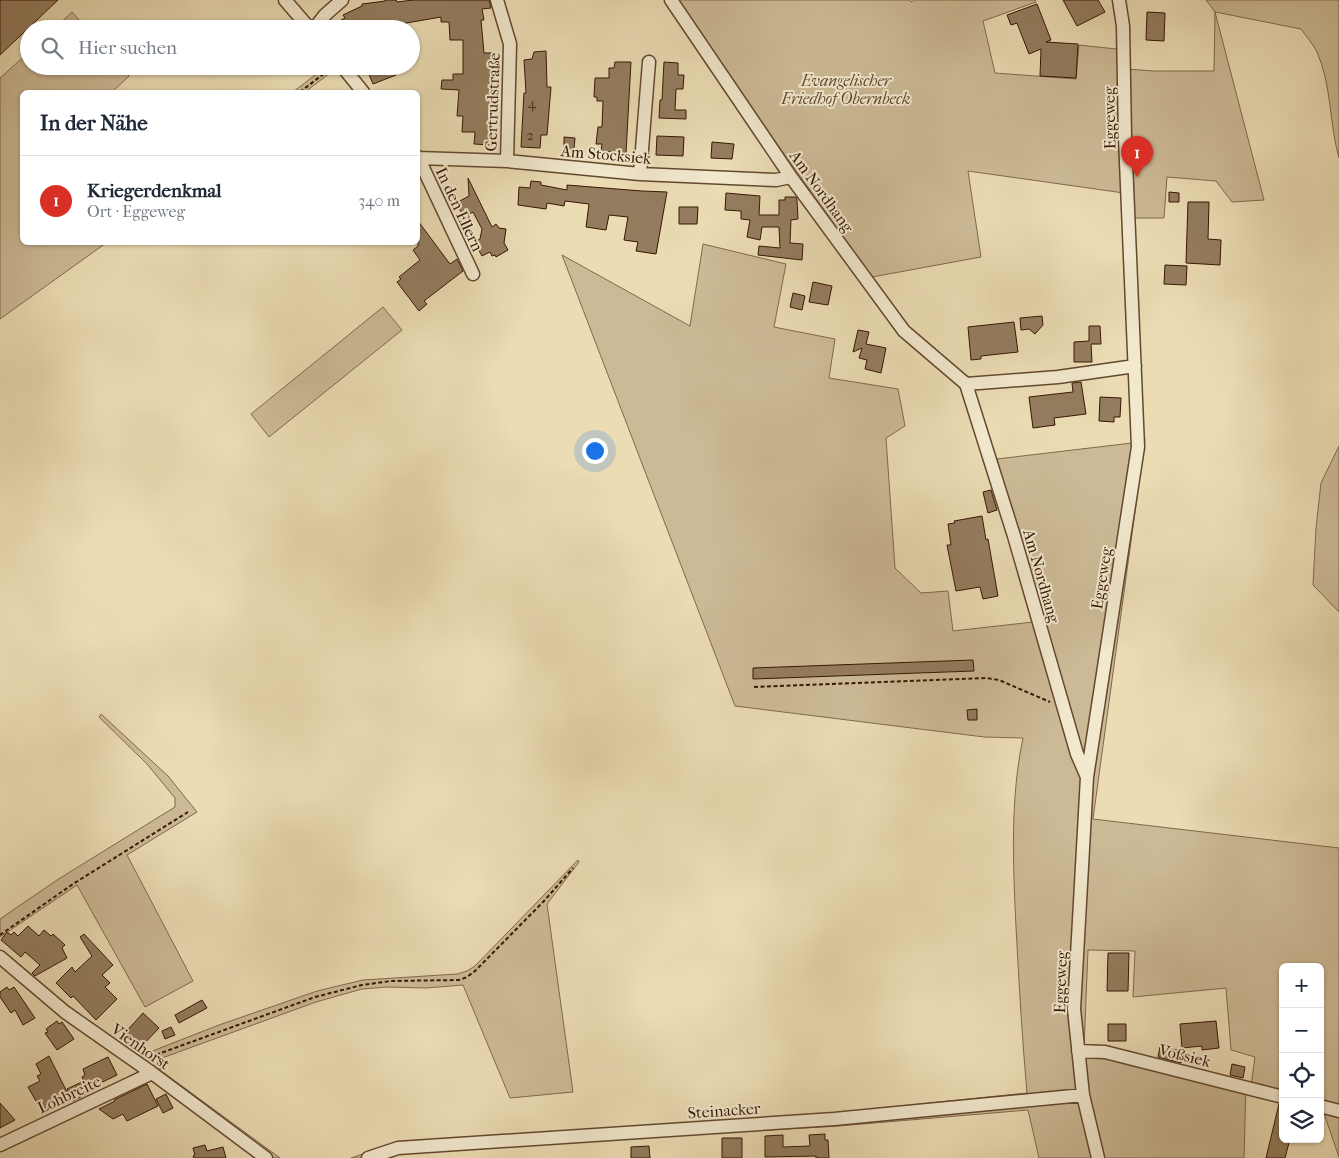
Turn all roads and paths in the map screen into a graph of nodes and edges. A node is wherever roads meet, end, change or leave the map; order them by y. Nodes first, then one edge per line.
1 (285, 0) edge
2 (342, 0) edge
3 (497, 0) edge
4 (671, 0) edge
5 (1119, 0) edge
6 (304, 20) edge
7 (320, 20) edge
8 (649, 62) dead end
9 (322, 75) edge
10 (350, 75) edge
11 (303, 90) edge
12 (362, 90) edge
13 (420, 158) edge
14 (507, 161) junction
15 (420, 162) edge
16 (640, 174) junction
17 (791, 177) junction
18 (473, 274) dead end
19 (1135, 366) junction
20 (966, 384) junction
21 (754, 687) dead end
22 (1064, 708) junction
23 (1088, 777) junction
24 (188, 812) dead end
25 (573, 868) dead end
26 (0, 935) edge
27 (0, 957) edge
28 (1078, 1051) junction
29 (136, 1062) junction
30 (152, 1073) junction
31 (1083, 1094) junction
32 (1279, 1096) edge
33 (1324, 1107) edge
34 (1339, 1111) edge
35 (0, 1145) edge
36 (266, 1158) edge
37 (368, 1158) edge
38 (1098, 1158) edge

1 - 6 street
2 - 7 street
3 - 14 street, Gertrudstraße
4 - 17 street, Am Nordhang
5 - 19 street, Eggeweg
8 - 16 street
9 - 11 path
10 - 12 street
13 - 14 street, Am Stocksiek
14 - 16 street, Am Stocksiek
15 - 18 street, In den Ellern
16 - 17 street, Am Stocksiek
17 - 20 street, Am Nordhang
19 - 20 street
19 - 23 street, Eggeweg
20 - 22 street, Am Nordhang
21 - 22 path
22 - 23 street, Am Nordhang
23 - 28 street, Eggeweg
24 - 26 path
25 - 29 path
27 - 29 street, Vienhorst
28 - 31 street, Eggeweg
28 - 32 street, Voßsiek
29 - 30 street, Vienhorst
30 - 35 street, Lohbreite
30 - 36 street, Vienhorst
31 - 37 street, Steinacker
31 - 38 street, Eggeweg
33 - 34 street

